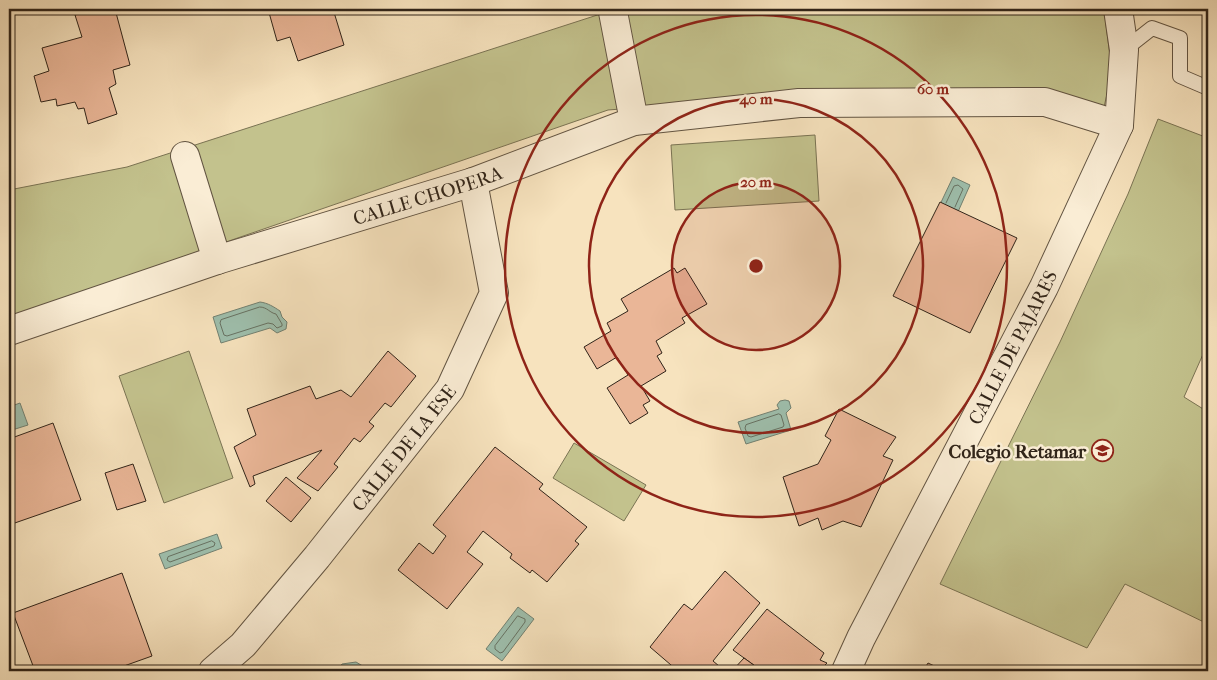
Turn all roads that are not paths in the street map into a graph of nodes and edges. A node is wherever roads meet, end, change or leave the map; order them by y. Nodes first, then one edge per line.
1 (1118, 9) edge
2 (613, 12) dead end
3 (1124, 50) junction
4 (1208, 88) edge
5 (634, 121) junction
6 (1119, 124) junction
7 (185, 156) dead end
8 (473, 182) junction
9 (217, 260) junction
10 (9, 331) edge
11 (213, 671) edge
12 (846, 671) edge

1 - 3 street, CALLE DE PAJARES
2 - 5 street
3 - 4 lane
3 - 6 street, CALLE DE PAJARES
5 - 6 street, CALLE CHOPERA
5 - 8 street, CALLE CHOPERA
6 - 12 street, CALLE DE PAJARES
7 - 9 street
8 - 9 street, CALLE CHOPERA
8 - 11 street, CALLE DE LA ESE
9 - 10 street, CALLE CHOPERA

